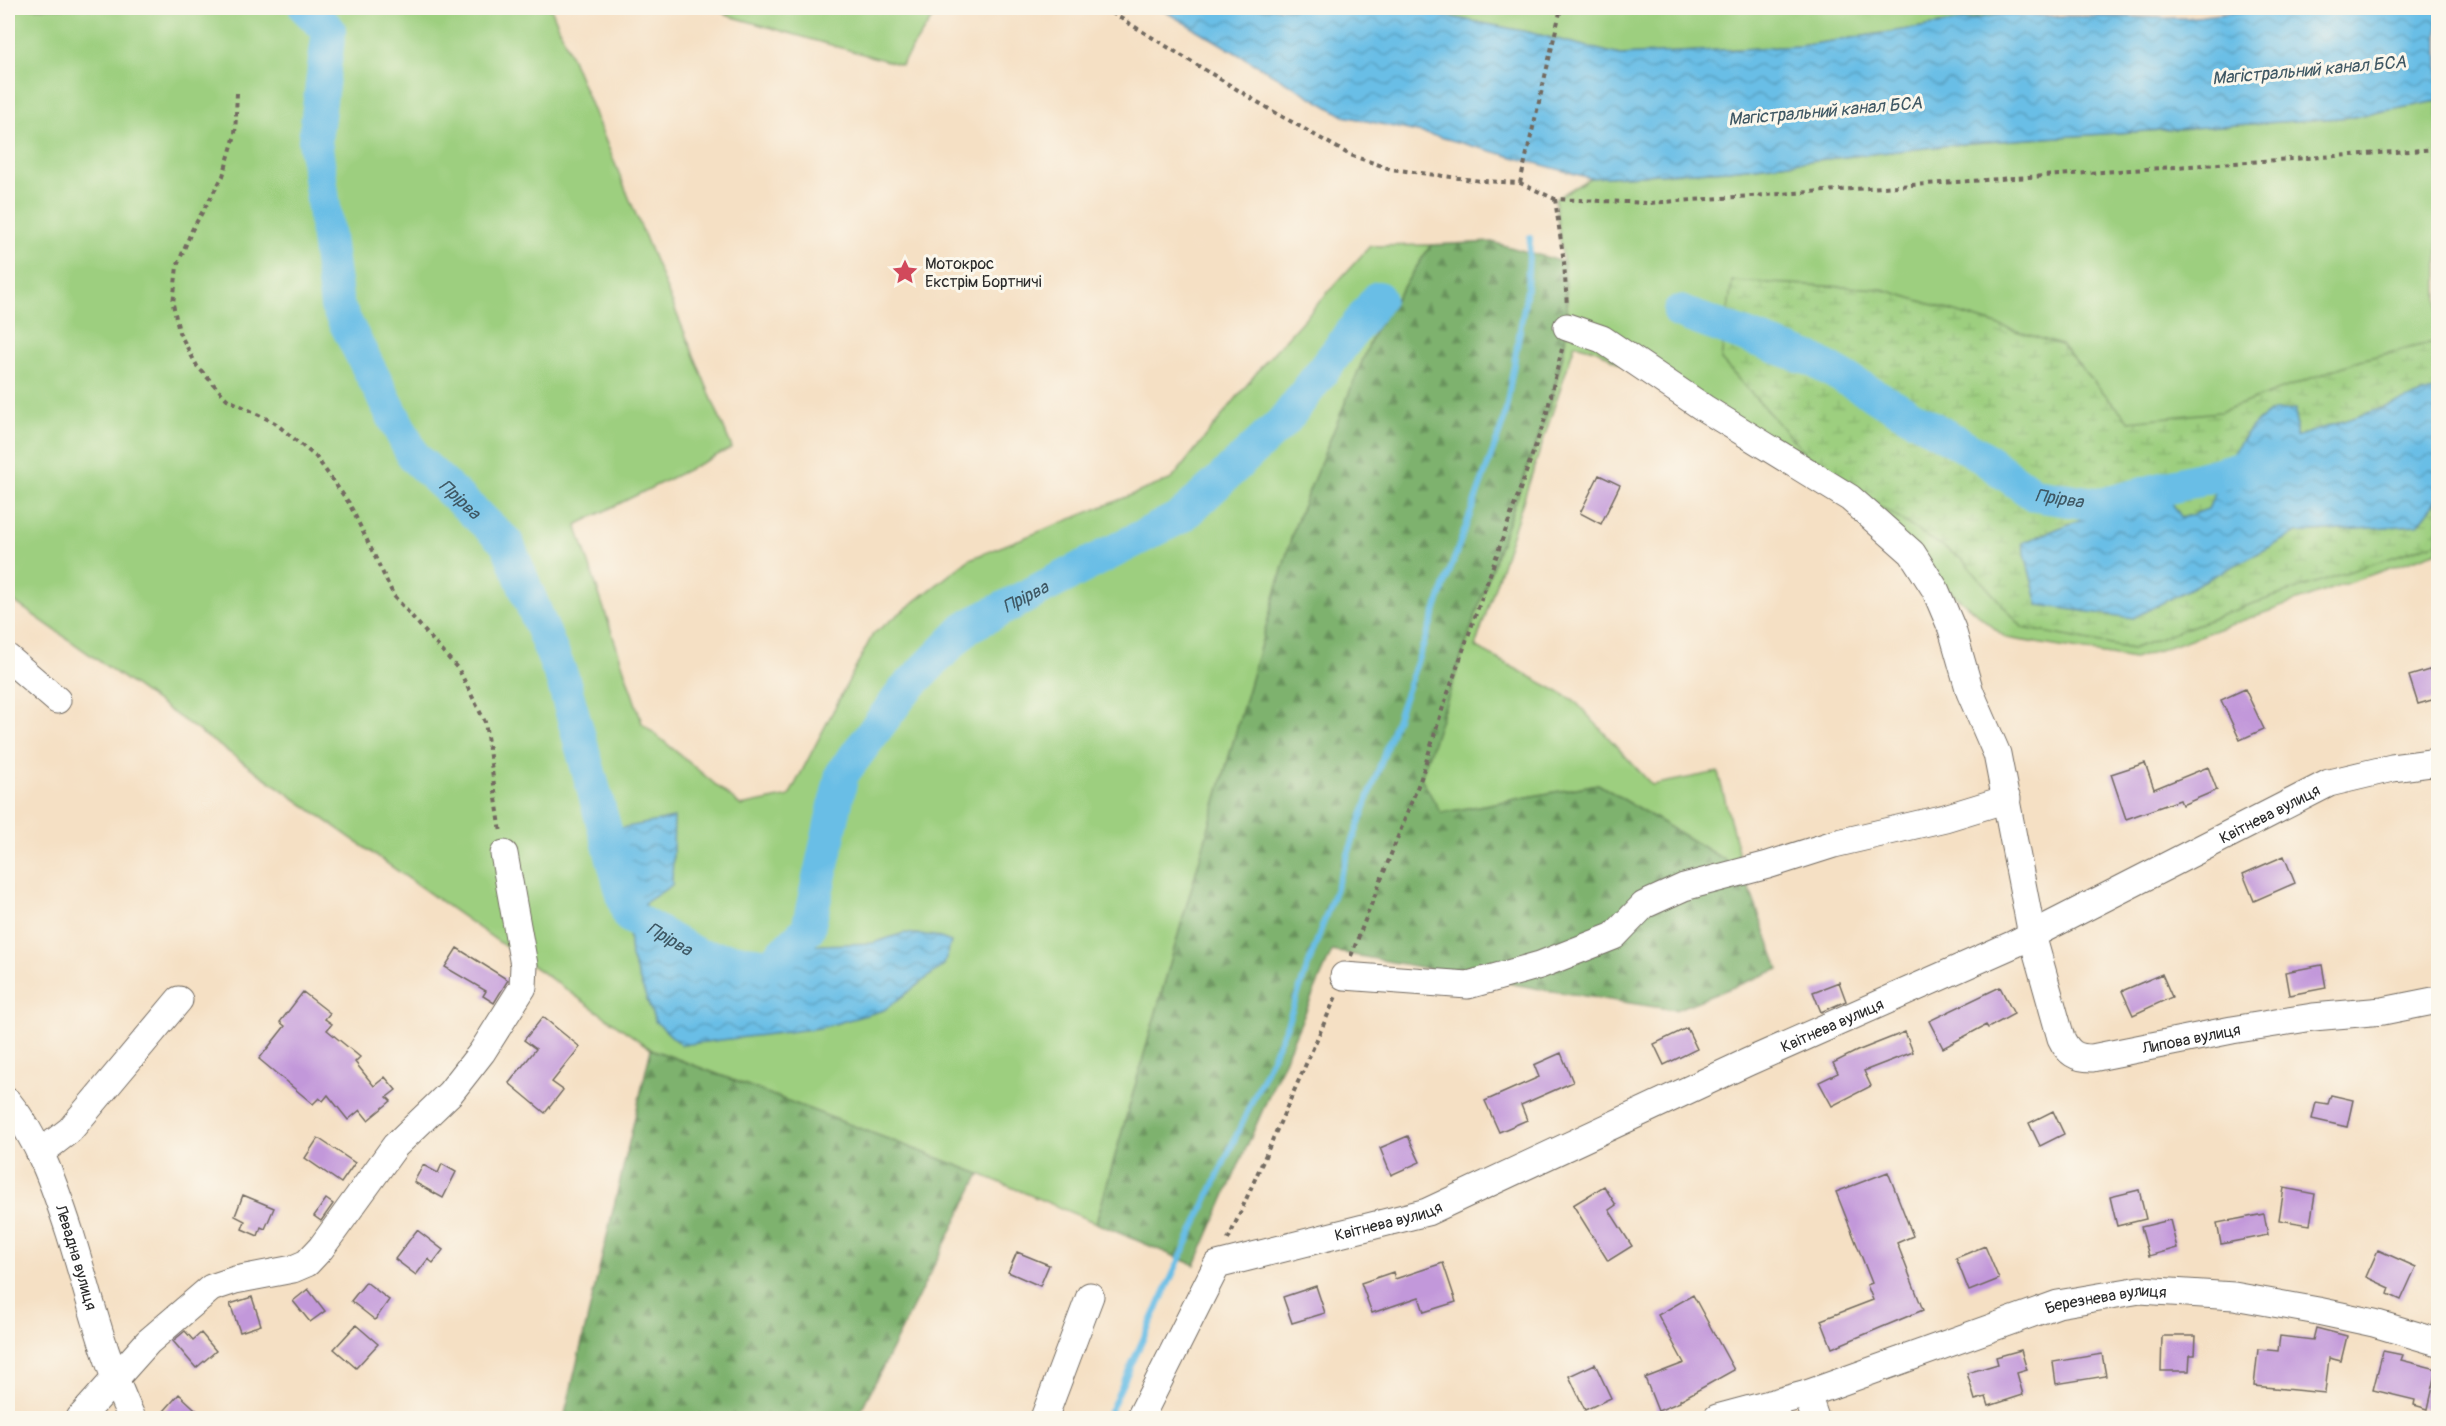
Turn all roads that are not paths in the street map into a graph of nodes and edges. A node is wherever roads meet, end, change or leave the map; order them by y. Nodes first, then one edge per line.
1 (1566, 327) road end
2 (8, 658) edge
3 (57, 700) dead end
4 (2439, 762) edge
5 (2007, 800) junction
6 (504, 854) road end
7 (2032, 934) junction
8 (1344, 975) road end
9 (180, 1000) dead end
10 (2439, 1000) edge
11 (8, 1102) edge
12 (40, 1153) junction
13 (1090, 1296) dead end
14 (2439, 1342) edge
15 (115, 1378) junction
16 (1811, 1406) edge
17 (80, 1419) edge
18 (132, 1419) edge
19 (1044, 1419) edge
20 (1140, 1419) edge
21 (1717, 1419) edge

1 - 5 street
2 - 3 street
4 - 7 street, Квітнева вулиця
5 - 7 street
5 - 8 street
6 - 15 street
7 - 10 street, Липова вулиця
7 - 20 street, Квітнева вулиця
9 - 12 street
11 - 12 street, Левадна вулиця
12 - 15 street, Левадна вулиця
13 - 19 street
14 - 16 street, Березнева вулиця
15 - 17 street
15 - 18 street, Левадна вулиця
16 - 21 street

